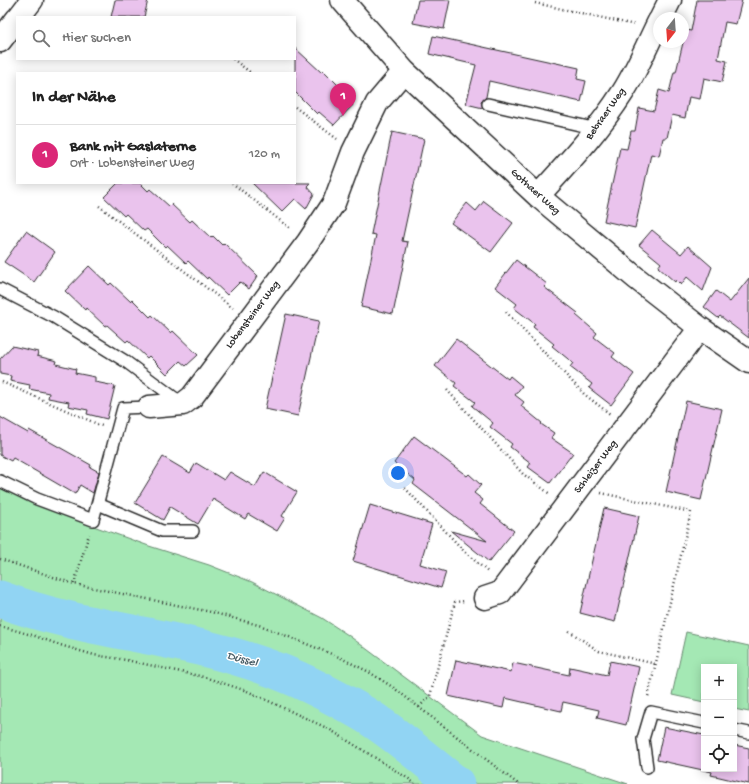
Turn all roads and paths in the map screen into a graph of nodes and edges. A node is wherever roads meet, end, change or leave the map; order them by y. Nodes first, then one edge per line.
1 (32, 0) edge
2 (342, 0) edge
3 (670, 0) edge
4 (535, 3) dead end
5 (664, 12) edge
6 (20, 16) edge
7 (16, 21) edge
8 (653, 22) edge
9 (653, 33) edge
10 (0, 41) edge
11 (234, 60) edge
12 (404, 70) junction
13 (250, 72) edge
14 (488, 104) dead end
15 (296, 108) edge
16 (597, 129) junction
17 (353, 152) junction
18 (233, 184) edge
19 (538, 196) junction
20 (99, 206) dead end
21 (308, 242) junction
22 (0, 289) edge
23 (506, 312) dead end
24 (249, 320) junction
25 (700, 328) junction
26 (749, 362) edge
27 (2, 382) dead end
28 (447, 390) dead end
29 (183, 404) junction
30 (150, 407) joint
31 (627, 426) junction
32 (117, 433) junction
33 (585, 480) junction
34 (0, 481) edge
35 (405, 488) dead end
36 (98, 504) junction
37 (566, 506) junction
38 (93, 520) junction
39 (193, 531) dead end
40 (0, 559) edge
41 (74, 584) junction
42 (505, 587) junction
43 (486, 598) joint
44 (0, 626) edge
45 (569, 631) dead end
46 (656, 664) junction
47 (419, 707) junction
48 (651, 712) junction
49 (701, 722) edge
50 (737, 731) edge
51 (749, 733) edge
52 (647, 767) dead end
53 (414, 784) edge
54 (518, 784) edge

1 - 6 street
2 - 12 street, Gothaer Weg
3 - 5 street, Bebraer Weg
4 - 8 path
7 - 10 street
9 - 16 street, Bebraer Weg
11 - 13 path
12 - 17 street, Lobensteiner Weg
12 - 19 street, Gothaer Weg
14 - 16 lane
15 - 17 path
16 - 19 street, Bebraer Weg
17 - 21 street, Lobensteiner Weg
18 - 21 path
19 - 25 street, Gothaer Weg
20 - 24 path
21 - 24 street, Lobensteiner Weg
22 - 29 lane
23 - 31 path
24 - 29 street, Lobensteiner Weg
25 - 26 street, Gothaer Weg
25 - 31 street, Schleizer Weg
27 - 32 path
28 - 37 path
29 - 30 street
30 - 32 lane
31 - 33 street, Schleizer Weg
32 - 36 lane
33 - 37 street, Schleizer Weg
33 - 46 path
34 - 38 lane
35 - 42 path
36 - 38 lane
36 - 39 lane
37 - 42 street, Schleizer Weg
38 - 41 path
40 - 41 path
41 - 47 path
42 - 43 street, Schleizer Weg
43 - 47 path
44 - 53 path
45 - 46 path
46 - 48 path
47 - 54 path
48 - 49 lane
48 - 52 lane
50 - 51 lane

